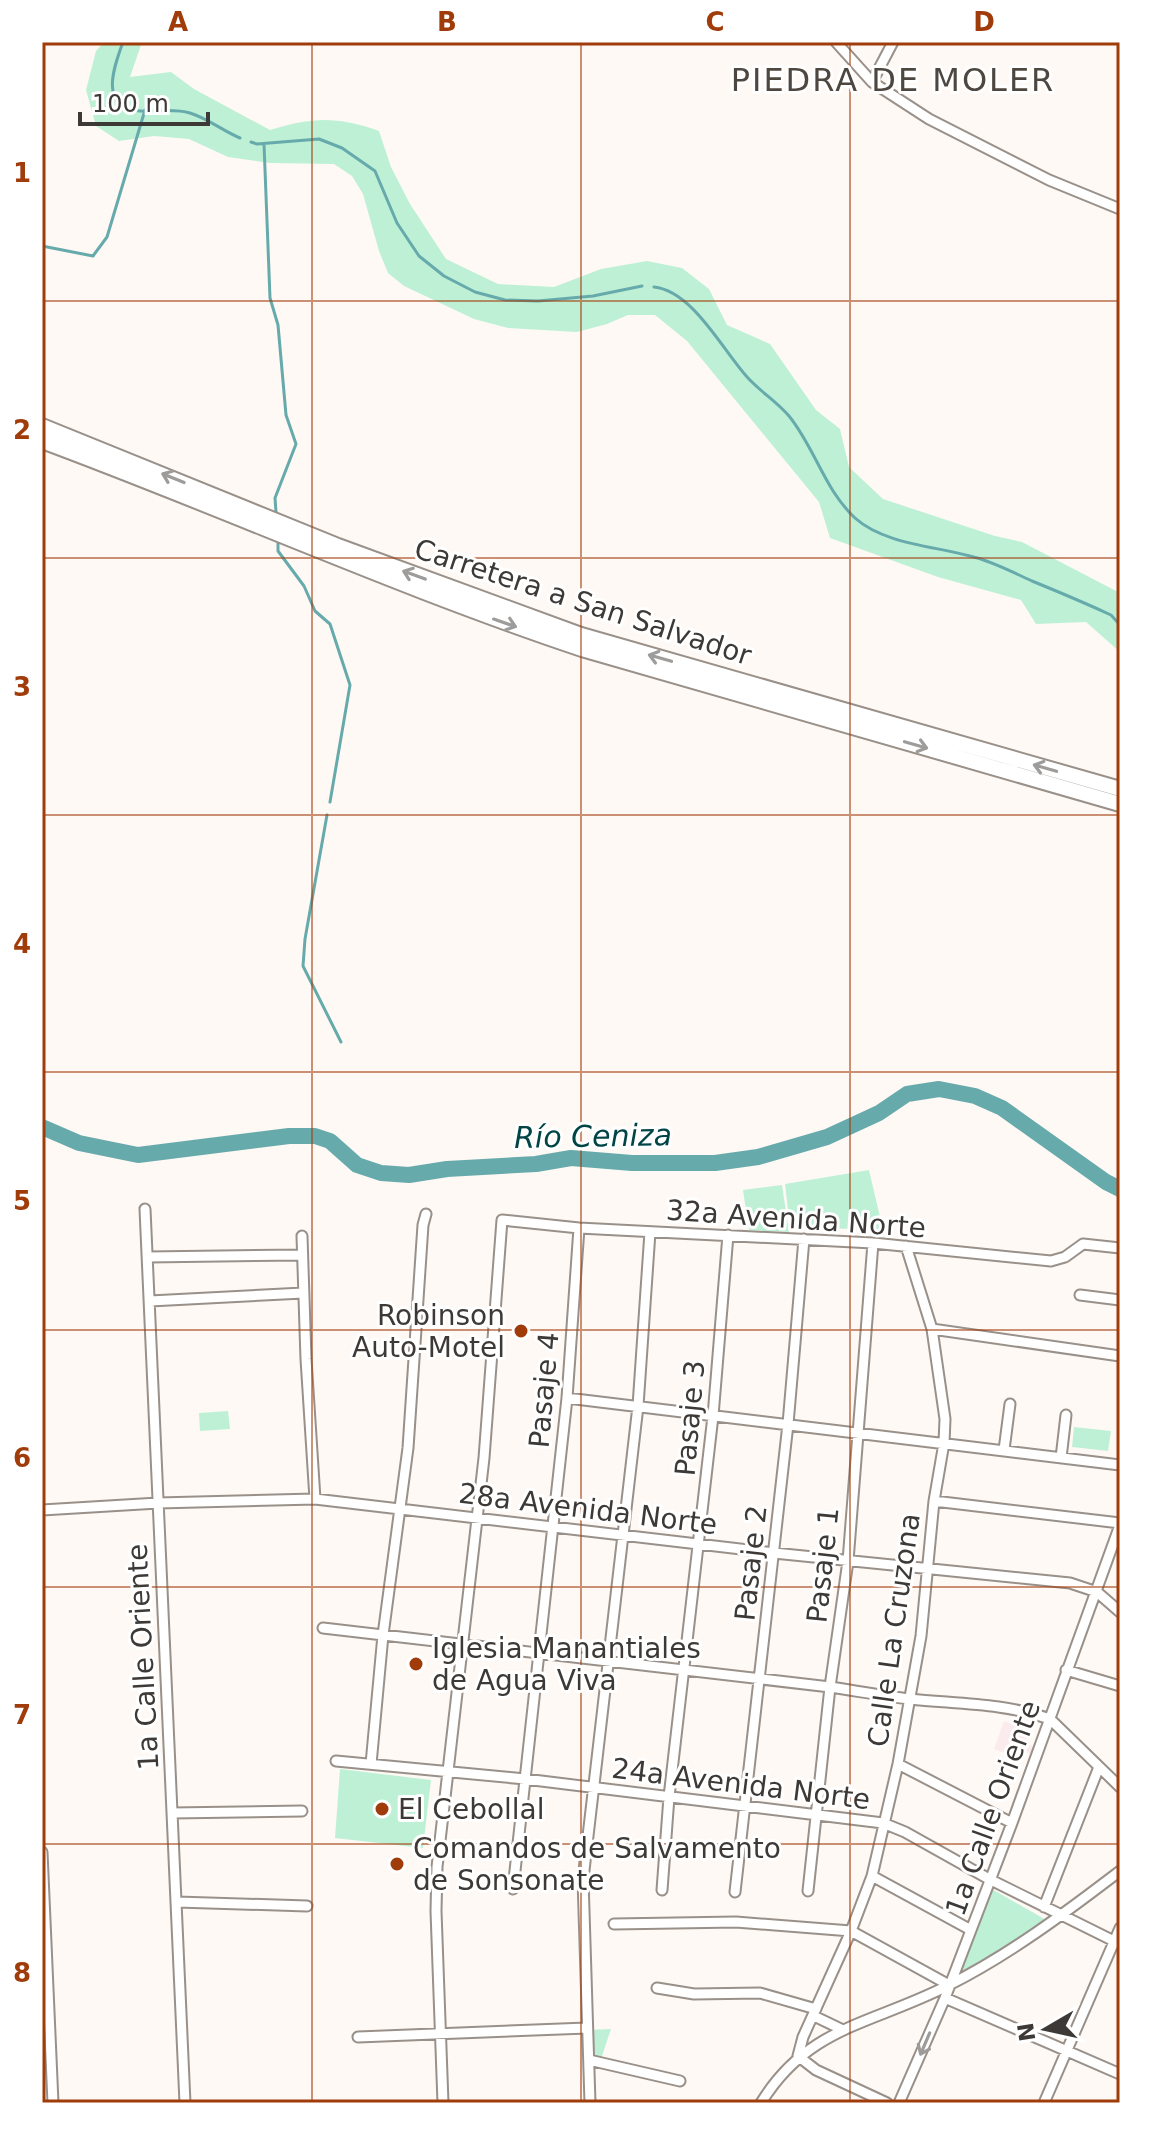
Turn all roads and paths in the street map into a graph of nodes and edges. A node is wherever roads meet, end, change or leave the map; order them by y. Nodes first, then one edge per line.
1 (836, 42) edge
2 (893, 42) edge
3 (872, 82) junction
4 (1120, 209) edge
5 (42, 426) edge
6 (42, 441) edge
7 (1120, 789) edge
8 (1120, 804) edge
9 (145, 1209) dead end
10 (426, 1214) dead end
11 (579, 1228) junction
12 (650, 1232) junction
13 (728, 1235) junction
14 (302, 1236) dead end
15 (804, 1239) junction
16 (873, 1243) junction
17 (906, 1246) junction
18 (1120, 1248) edge
19 (302, 1255) junction
20 (148, 1257) junction
21 (303, 1293) junction
22 (1080, 1295) dead end
23 (1120, 1300) edge
24 (150, 1301) junction
25 (932, 1329) junction
26 (1120, 1356) edge
27 (567, 1398) junction
28 (1010, 1404) dead end
29 (638, 1406) junction
30 (1066, 1415) dead end
31 (713, 1416) junction
32 (788, 1424) junction
33 (858, 1432) junction
34 (944, 1443) junction
35 (1004, 1450) junction
36 (1061, 1458) junction
37 (1120, 1465) edge
38 (315, 1499) junction
39 (934, 1501) junction
40 (158, 1503) junction
41 (399, 1508) junction
42 (42, 1510) edge
43 (476, 1518) junction
44 (1120, 1525) edge
45 (553, 1528) junction
46 (623, 1536) junction
47 (700, 1544) junction
48 (774, 1553) junction
49 (848, 1561) junction
50 (927, 1568) junction
51 (1097, 1592) junction
52 (1120, 1612) edge
53 (323, 1628) dead end
54 (383, 1635) junction
55 (461, 1644) junction
56 (537, 1653) junction
57 (608, 1661) junction
58 (1066, 1670) junction
59 (683, 1671) junction
60 (760, 1679) junction
61 (1120, 1686) edge
62 (830, 1687) junction
63 (910, 1699) junction
64 (1050, 1719) junction
65 (336, 1761) dead end
66 (371, 1764) junction
67 (898, 1764) junction
68 (1099, 1767) junction
69 (448, 1771) junction
70 (525, 1779) junction
71 (594, 1787) junction
72 (1120, 1787) edge
73 (669, 1797) junction
74 (744, 1807) junction
75 (302, 1811) dead end
76 (172, 1813) junction
77 (815, 1813) junction
78 (883, 1823) junction
79 (1012, 1823) junction
80 (42, 1852) edge
81 (1120, 1871) edge
82 (872, 1876) junction
83 (989, 1879) junction
84 (513, 1889) dead end
85 (662, 1890) dead end
86 (808, 1891) dead end
87 (735, 1892) dead end
88 (177, 1902) junction
89 (307, 1906) dead end
90 (1044, 1907) junction
91 (1062, 1916) junction
92 (614, 1924) dead end
93 (1120, 1928) edge
94 (971, 1930) junction
95 (851, 1931) junction
96 (1117, 1943) edge
97 (949, 1985) junction
98 (657, 1988) dead end
99 (945, 1998) junction
100 (815, 2012) junction
101 (587, 2028) junction
102 (841, 2029) junction
103 (441, 2034) junction
104 (358, 2037) dead end
105 (1066, 2052) junction
106 (798, 2056) junction
107 (589, 2060) junction
108 (1120, 2074) edge
109 (680, 2081) dead end
110 (53, 2103) edge
111 (185, 2103) edge
112 (443, 2103) edge
113 (590, 2103) edge
114 (761, 2103) edge
115 (887, 2103) edge
116 (899, 2103) edge
117 (1044, 2103) edge

1 - 3 street
2 - 3 street
3 - 4 street
7 -> 5 highway, Carretera a San Salvador
6 -> 8 highway
9 - 20 street, 1a Calle Oriente
10 - 41 street
11 - 12 street, 32a Avenida Norte
11 - 27 street, Pasaje 4
11 - 43 street, 32a Avenida Norte
12 - 13 street, 32a Avenida Norte
12 - 29 street
13 - 15 street, 32a Avenida Norte
13 - 31 street, Pasaje 3
14 - 19 street
15 - 16 street, 32a Avenida Norte
15 - 32 street, Pasaje 2
16 - 17 street, 32a Avenida Norte
16 - 33 street, Pasaje 1
17 - 18 street, 32a Avenida Norte
17 - 25 street, Calle La Cruzona
19 - 20 street
19 - 21 street
20 - 24 street, 1a Calle Oriente
21 - 24 street
21 - 38 street
22 - 23 street
24 - 40 street, 1a Calle Oriente
25 - 26 street
25 - 34 street, Calle La Cruzona
27 - 29 street
27 - 45 street, Pasaje 4
28 - 35 street
29 - 31 street
29 - 46 street
30 - 36 street
31 - 32 street
31 - 47 street, Pasaje 3
32 - 33 street
32 - 48 street, Pasaje 2
33 - 34 street
33 - 49 street, Pasaje 1
34 - 35 street
34 - 39 street, Calle La Cruzona
35 - 36 street
36 - 37 street
38 - 40 street, 28a Avenida Norte
38 - 41 street, 28a Avenida Norte
39 - 44 street
39 - 50 street, Calle La Cruzona
40 - 42 street, 28a Avenida Norte
40 - 76 street, 1a Calle Oriente
41 - 43 street, 28a Avenida Norte
41 - 54 street
43 - 45 street, 28a Avenida Norte
43 - 55 street
44 - 51 street, 1a Calle Oriente
45 - 46 street, 28a Avenida Norte
45 - 56 street, Pasaje 4
46 - 47 street, 28a Avenida Norte
46 - 57 street
47 - 48 street, 28a Avenida Norte
47 - 59 street, Pasaje 3
48 - 49 street, 28a Avenida Norte
48 - 60 street, Pasaje 2
49 - 50 street, 28a Avenida Norte
49 - 62 street, Pasaje 1
50 - 51 street, 28a Avenida Norte
50 - 63 street, Calle La Cruzona
51 - 52 street, 28a Avenida Norte
51 - 58 street, 1a Calle Oriente
53 - 54 street
54 - 55 street
54 - 66 street
55 - 56 street
55 - 69 street
56 - 57 street
56 - 70 street, Pasaje 4
57 - 59 street
57 - 71 street
58 - 61 street
58 - 64 street, 1a Calle Oriente
59 - 60 street
59 - 73 street, Pasaje 3
60 - 62 street
60 - 74 street, Pasaje 2
62 - 63 street
62 - 77 street, Pasaje 1
63 - 64 street
63 - 67 street, Calle La Cruzona
64 - 68 street
64 - 79 street, 1a Calle Oriente
65 - 66 street, 24a Avenida Norte
66 - 69 street, 24a Avenida Norte
67 - 78 street, Calle La Cruzona
67 - 79 street
68 - 72 street
68 - 90 street
69 - 70 street, 24a Avenida Norte
69 - 103 street
70 - 71 street, 24a Avenida Norte
70 - 84 street, Pasaje 4
71 - 73 street, 24a Avenida Norte
71 - 101 street
73 - 74 street, 24a Avenida Norte
73 - 85 street, Pasaje 3
74 - 77 street, 24a Avenida Norte
74 - 87 street, Pasaje 2
75 - 76 street
76 - 88 street, 1a Calle Oriente
77 - 78 street, 24a Avenida Norte
77 - 86 street, Pasaje 1
78 - 82 street, Calle La Cruzona
78 - 83 street, 24a Avenida Norte
79 - 83 street, 1a Calle Oriente
80 - 110 street
81 - 91 street
82 - 94 street
82 - 95 street, Calle La Cruzona
83 - 90 street, 24a Avenida Norte
83 - 94 street, 1a Calle Oriente
88 - 89 street
88 - 111 street, 1a Calle Oriente
90 - 91 street, 24a Avenida Norte
91 - 96 street, 24a Avenida Norte
91 - 97 street
92 - 95 street
93 - 96 street
94 - 97 street, 1a Calle Oriente
95 - 97 street
95 - 100 street, Calle La Cruzona
96 - 105 street
97 - 99 street, 1a Calle Oriente
97 - 102 street
98 - 100 street
99 - 105 street
99 -> 116 street, 1a Calle Oriente
100 - 102 street
100 - 106 street, Calle La Cruzona
101 - 103 street
101 - 107 street
102 - 106 street
103 - 104 street
103 - 112 street
105 - 108 street
105 - 117 street
106 - 114 street
106 - 115 street
107 - 109 street
107 - 113 street

